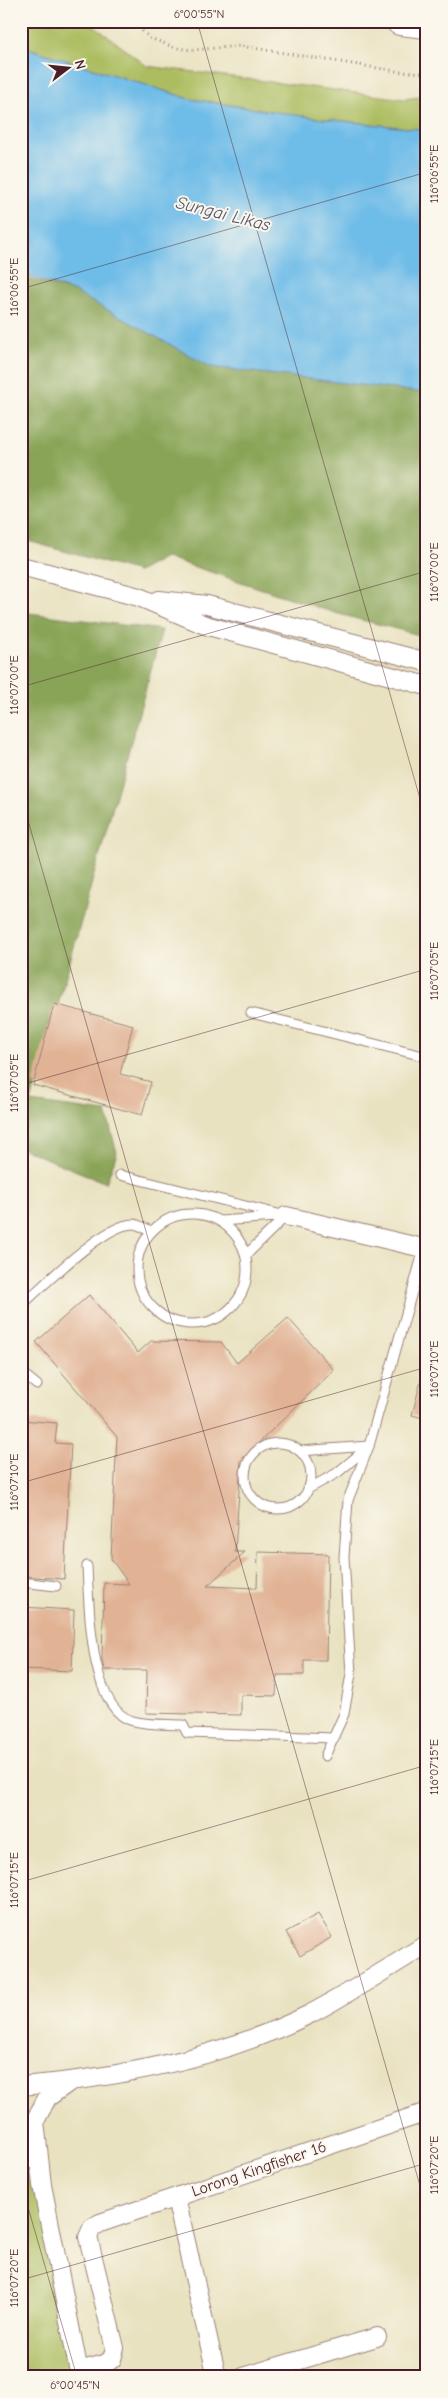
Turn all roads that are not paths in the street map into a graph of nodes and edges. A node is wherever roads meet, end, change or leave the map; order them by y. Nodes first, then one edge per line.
1 (400, 21) edge
2 (427, 24) edge
3 (21, 566) edge
4 (139, 597) junction
5 (427, 662) edge
6 (427, 686) edge
7 (251, 1013) dead end
8 (427, 1057) edge
9 (120, 1175) dead end
10 (286, 1216) junction
11 (220, 1221) junction
12 (151, 1231) junction
13 (426, 1249) edge
14 (246, 1255) junction
15 (21, 1306) edge
16 (22, 1373) edge
17 (37, 1385) dead end
18 (369, 1446) junction
19 (300, 1451) junction
20 (308, 1490) junction
21 (87, 1566) dead end
22 (21, 1582) edge
23 (56, 1586) dead end
24 (334, 1738) junction
25 (325, 1756) dead end
26 (427, 1944) edge
27 (68, 2082) junction
28 (21, 2086) edge
29 (427, 2112) edge
30 (21, 2127) edge
31 (42, 2185) junction
32 (176, 2198) junction
33 (377, 2337) dead end
34 (79, 2374) edge
35 (220, 2377) edge
36 (244, 2377) edge

1 - 2 highway
3 - 4 street
4 - 5 street
4 - 6 street
7 - 8 lane
9 - 10 lane
10 - 11 lane
10 - 13 street
10 - 14 lane
11 - 12 lane
11 - 14 lane
12 - 14 lane
12 - 15 lane
13 - 18 lane
16 - 17 lane
18 - 19 lane
18 - 20 lane
18 - 24 lane
19 - 20 lane
19 - 20 lane
21 - 24 lane
22 - 23 lane
24 - 25 lane
26 - 27 street
27 - 28 street
27 - 31 street
29 - 32 street, Lorong Kingfisher 16
30 - 31 street
31 - 34 street
32 - 34 street, Lorong Kingfisher 16
32 - 35 street
33 - 36 street

